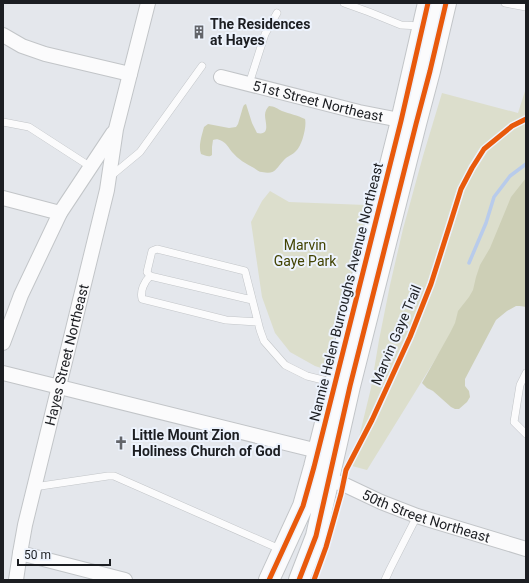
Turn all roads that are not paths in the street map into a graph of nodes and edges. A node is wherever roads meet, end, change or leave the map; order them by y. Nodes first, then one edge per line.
1 (148, 3) edge
2 (344, 3) edge
3 (428, 3) edge
4 (446, 3) edge
5 (505, 3) edge
6 (526, 7) edge
7 (277, 13) dead end
8 (423, 26) junction
9 (3, 35) edge
10 (202, 66) dead end
11 (430, 71) junction
12 (130, 74) junction
13 (221, 77) dead end
14 (249, 84) junction
15 (3, 122) edge
16 (409, 122) junction
17 (116, 129) junction
18 (91, 167) junction
19 (109, 177) junction
20 (3, 198) edge
21 (60, 213) junction
22 (150, 276) junction
23 (252, 300) junction
24 (258, 322) junction
25 (3, 342) edge
26 (3, 373) edge
27 (526, 373) edge
28 (343, 384) junction
29 (59, 387) junction
30 (526, 434) edge
31 (326, 453) junction
32 (328, 480) junction
33 (34, 487) junction
34 (417, 516) junction
35 (526, 549) edge
36 (283, 550) junction
37 (20, 553) junction
38 (16, 580) edge
39 (125, 580) edge
40 (269, 580) edge
41 (299, 580) edge
42 (385, 580) edge

1 - 12 street, Hayes Street Northeast
2 - 8 lane
3 - 8 main road, Nannie Helen Burroughs Avenue Northeast
4 - 11 main road, Nannie Helen Burroughs Avenue Northeast
5 - 6 lane
7 - 14 lane
8 - 11 main road
8 - 16 main road, Nannie Helen Burroughs Avenue Northeast
9 - 12 street
10 - 19 lane
11 - 16 main road, Nannie Helen Burroughs Avenue Northeast
12 - 17 street, Hayes Street Northeast
13 - 14 street, 51st Street Northeast
14 - 16 street, 51st Street Northeast
15 - 18 lane
16 - 28 main road, Nannie Helen Burroughs Avenue Northeast
17 - 18 street, Hayes Street Northeast
17 - 19 street, Hayes Street Northeast
18 - 21 street, Hayes Street Northeast
19 - 29 street, Hayes Street Northeast
20 - 21 street
21 - 25 street, Hayes Street Northeast
22 - 23 lane
22 - 23 lane
22 - 24 lane
23 - 24 lane
24 - 28 lane
26 - 29 street
27 - 30 lane
28 - 31 main road, Nannie Helen Burroughs Avenue Northeast
29 - 31 street
29 - 33 street, Hayes Street Northeast
31 - 32 main road, Nannie Helen Burroughs Avenue Northeast
31 - 36 main road, Nannie Helen Burroughs Avenue Northeast
32 - 34 street, 50th Street Northeast
32 - 41 main road, Nannie Helen Burroughs Avenue Northeast
33 - 36 lane
33 - 37 street, Hayes Street Northeast
34 - 35 street, 50th Street Northeast
34 - 42 lane
36 - 40 main road, Nannie Helen Burroughs Avenue Northeast
37 - 38 street, Hayes Street Northeast
37 - 39 street

